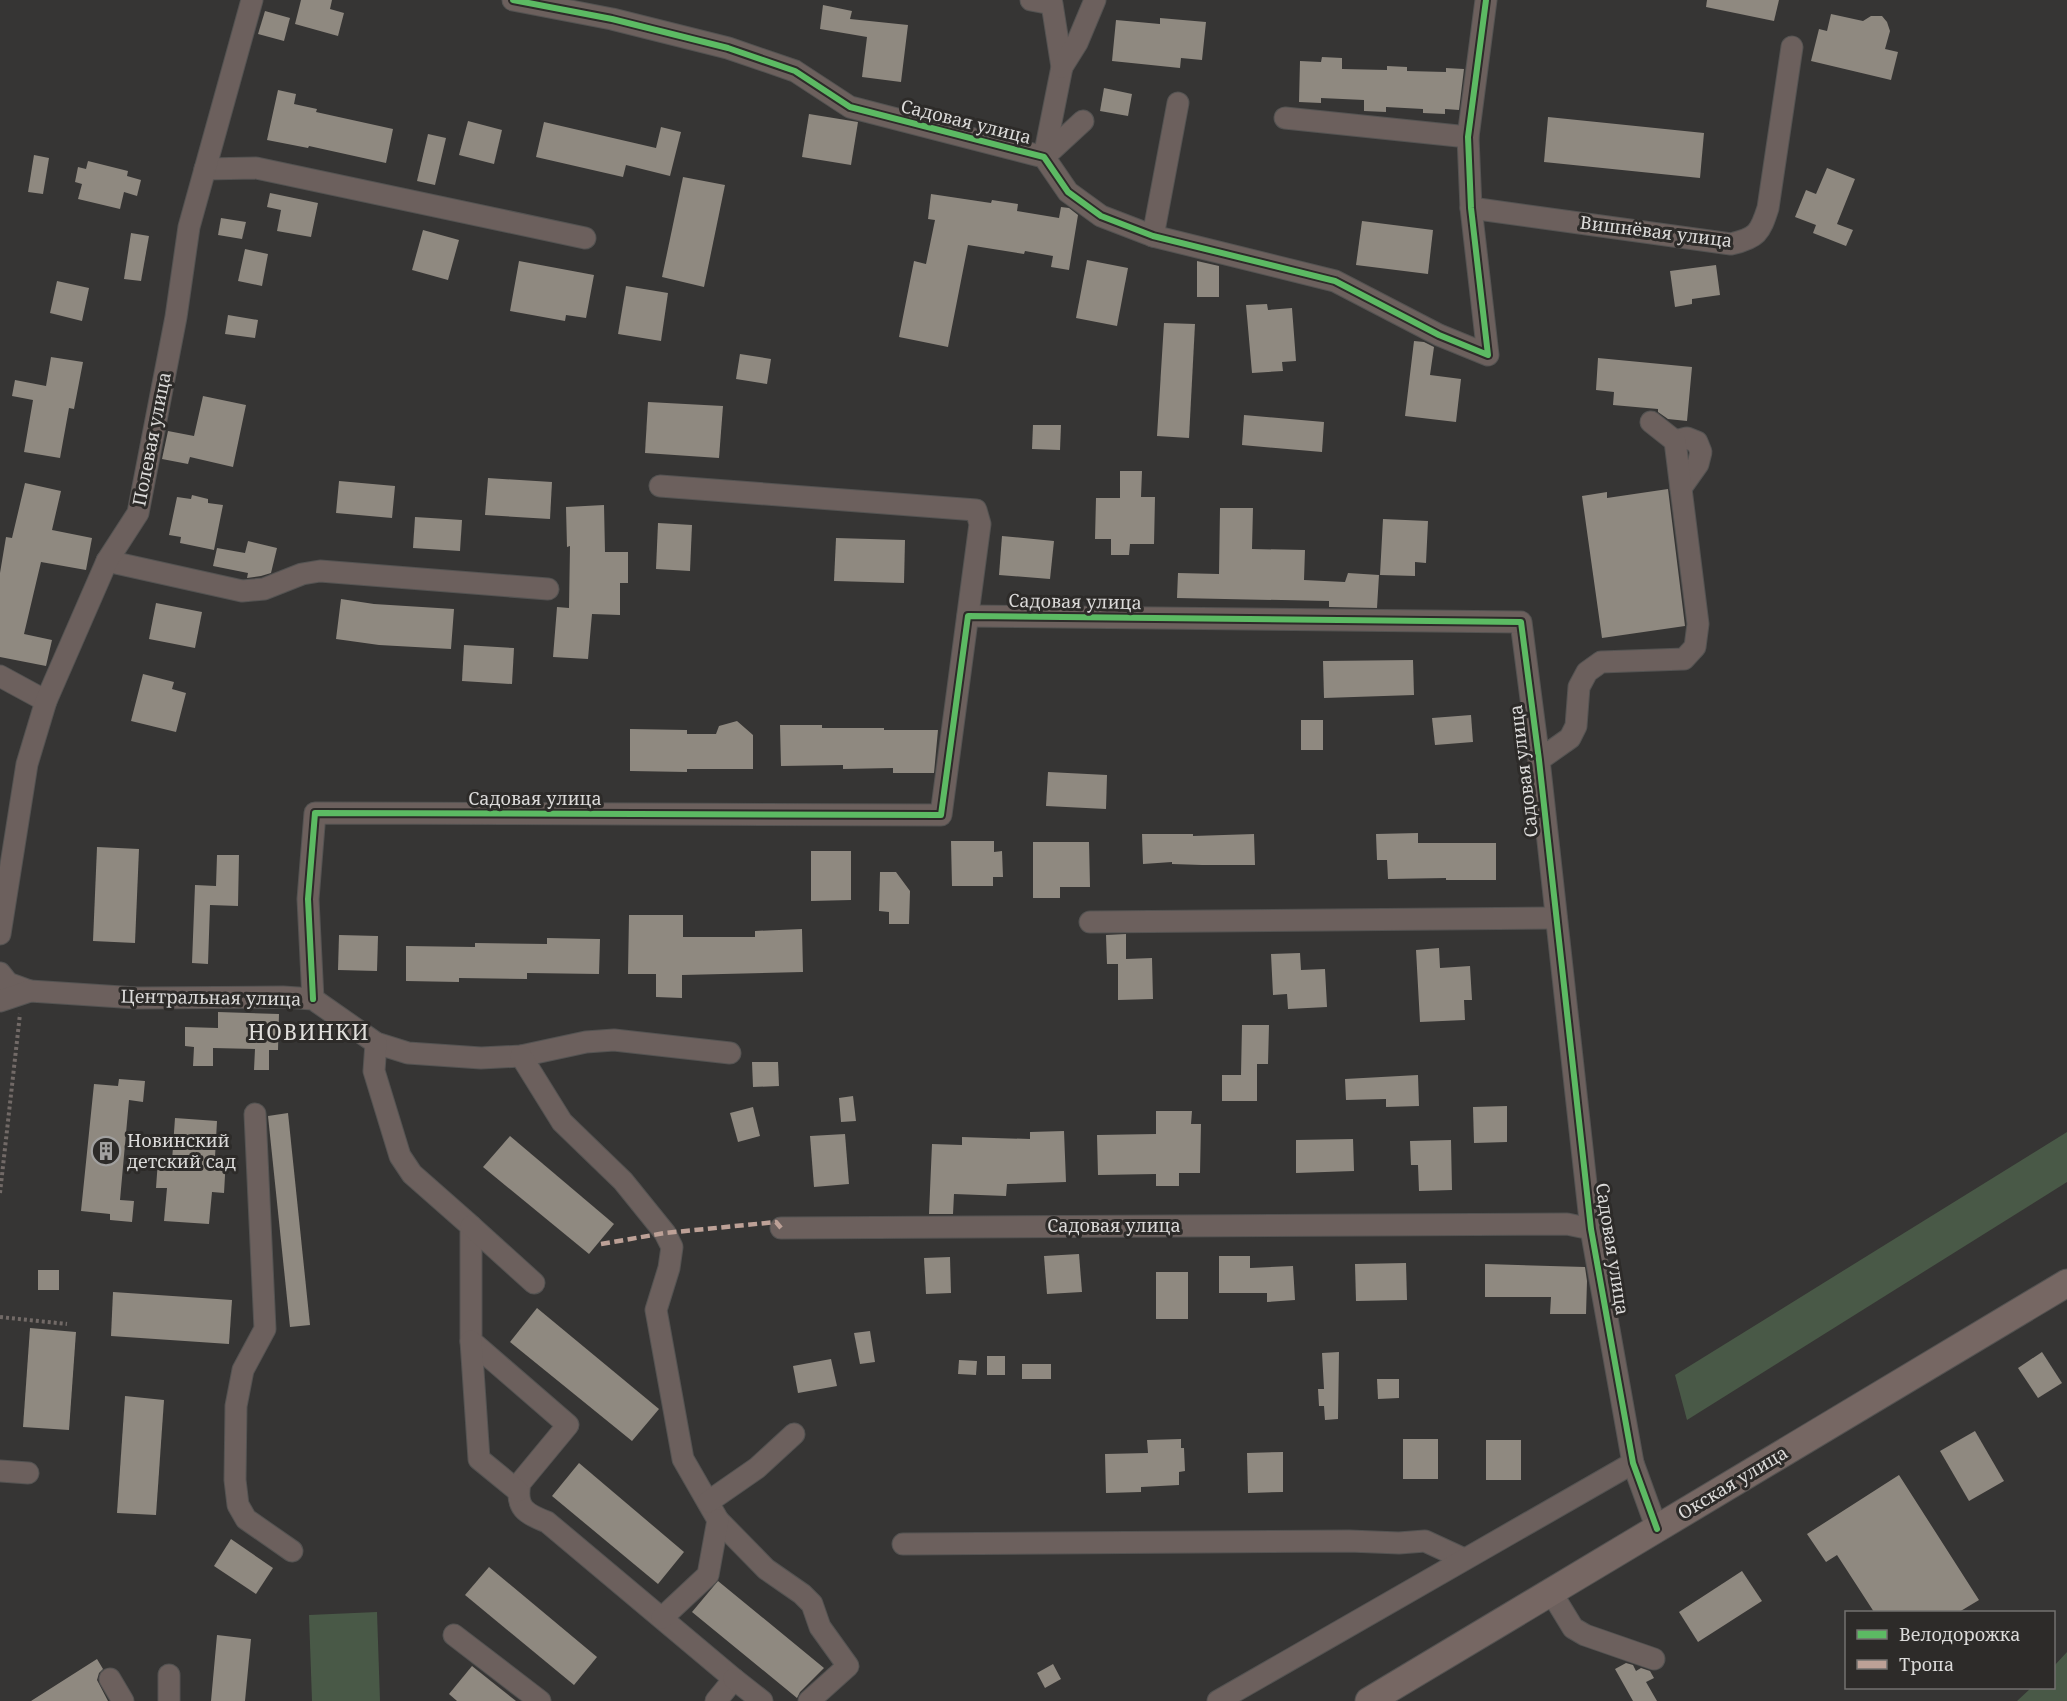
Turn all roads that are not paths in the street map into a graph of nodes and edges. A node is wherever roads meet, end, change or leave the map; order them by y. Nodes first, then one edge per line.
1 (252, 0) edge
2 (513, 0) edge
3 (1031, 0) edge
4 (1095, 0) edge
5 (1486, 0) edge
6 (1052, 2) edge
7 (1792, 47) dead end
8 (1062, 67) junction
9 (1178, 103) dead end
10 (1285, 118) dead end
11 (1083, 121) dead end
12 (1468, 137) junction
13 (1044, 157) junction
14 (205, 169) junction
15 (1471, 208) junction
16 (1153, 236) junction
17 (585, 238) dead end
18 (1651, 422) dead end
19 (660, 486) dead end
20 (107, 561) junction
21 (548, 589) dead end
22 (968, 616) junction
23 (0, 676) edge
24 (46, 701) junction
25 (1539, 760) junction
26 (1556, 918) junction
27 (1090, 922) dead end
28 (0, 934) edge
29 (0, 973) edge
30 (30, 991) junction
31 (313, 999) junction
32 (0, 1001) edge
33 (376, 1042) junction
34 (730, 1053) dead end
35 (521, 1056) junction
36 (255, 1114) dead end
37 (471, 1226) junction
38 (781, 1228) dead end
39 (1591, 1229) junction
40 (534, 1283) dead end
41 (2067, 1283) edge
42 (471, 1341) junction
43 (794, 1434) dead end
44 (1633, 1463) junction
45 (0, 1471) edge
46 (28, 1473) dead end
47 (518, 1491) junction
48 (708, 1502) junction
49 (718, 1520) junction
50 (1657, 1529) junction
51 (903, 1544) dead end
52 (292, 1551) dead end
53 (1464, 1559) junction
54 (1551, 1593) junction
55 (662, 1618) junction
56 (454, 1635) dead end
57 (1654, 1659) dead end
58 (170, 1676) dead end
59 (110, 1679) dead end
60 (734, 1679) junction
61 (123, 1701) edge
62 (169, 1701) edge
63 (540, 1701) edge
64 (716, 1701) edge
65 (762, 1701) edge
66 (809, 1701) edge
67 (1218, 1701) edge
68 (1369, 1701) edge

1 - 14 street, Полевая улица
2 - 13 street, Садовая улица
3 - 6 street
4 - 8 street
5 - 12 street
6 - 8 street
7 - 15 street, Вишнёвая улица
8 - 13 street
9 - 16 street
10 - 12 street
11 - 13 street
12 - 15 street
13 - 16 street, Садовая улица
14 - 17 street
14 - 20 street, Полевая улица
15 - 16 street, Садовая улица
18 - 25 street
19 - 22 street
20 - 21 street
20 - 24 street, Полевая улица
22 - 25 street, Садовая улица
22 - 31 street, Садовая улица
23 - 24 street
24 - 28 street, Полевая улица
25 - 26 street, Садовая улица
26 - 27 street
26 - 39 street, Садовая улица
29 - 30 street
30 - 31 street, Центральная улица
30 - 32 street, Центральная улица
31 - 33 street, Центральная улица
33 - 35 street, Центральная улица
33 - 37 street
34 - 35 street, Центральная улица
35 - 48 street
36 - 52 street
37 - 40 street
37 - 42 street
38 - 39 street, Садовая улица
39 - 44 street, Садовая улица
41 - 50 main road, Окская улица
42 - 47 street
42 - 47 street
43 - 48 street
44 - 50 street, Садовая улица
44 - 53 street
45 - 46 street
47 - 55 street
48 - 49 street
49 - 55 street
49 - 66 street
50 - 54 main road, Окская улица
51 - 53 street
53 - 67 street
54 - 57 street
54 - 68 main road, Окская улица
55 - 60 street
56 - 63 street
58 - 62 street
59 - 61 street
60 - 64 street
60 - 65 street

